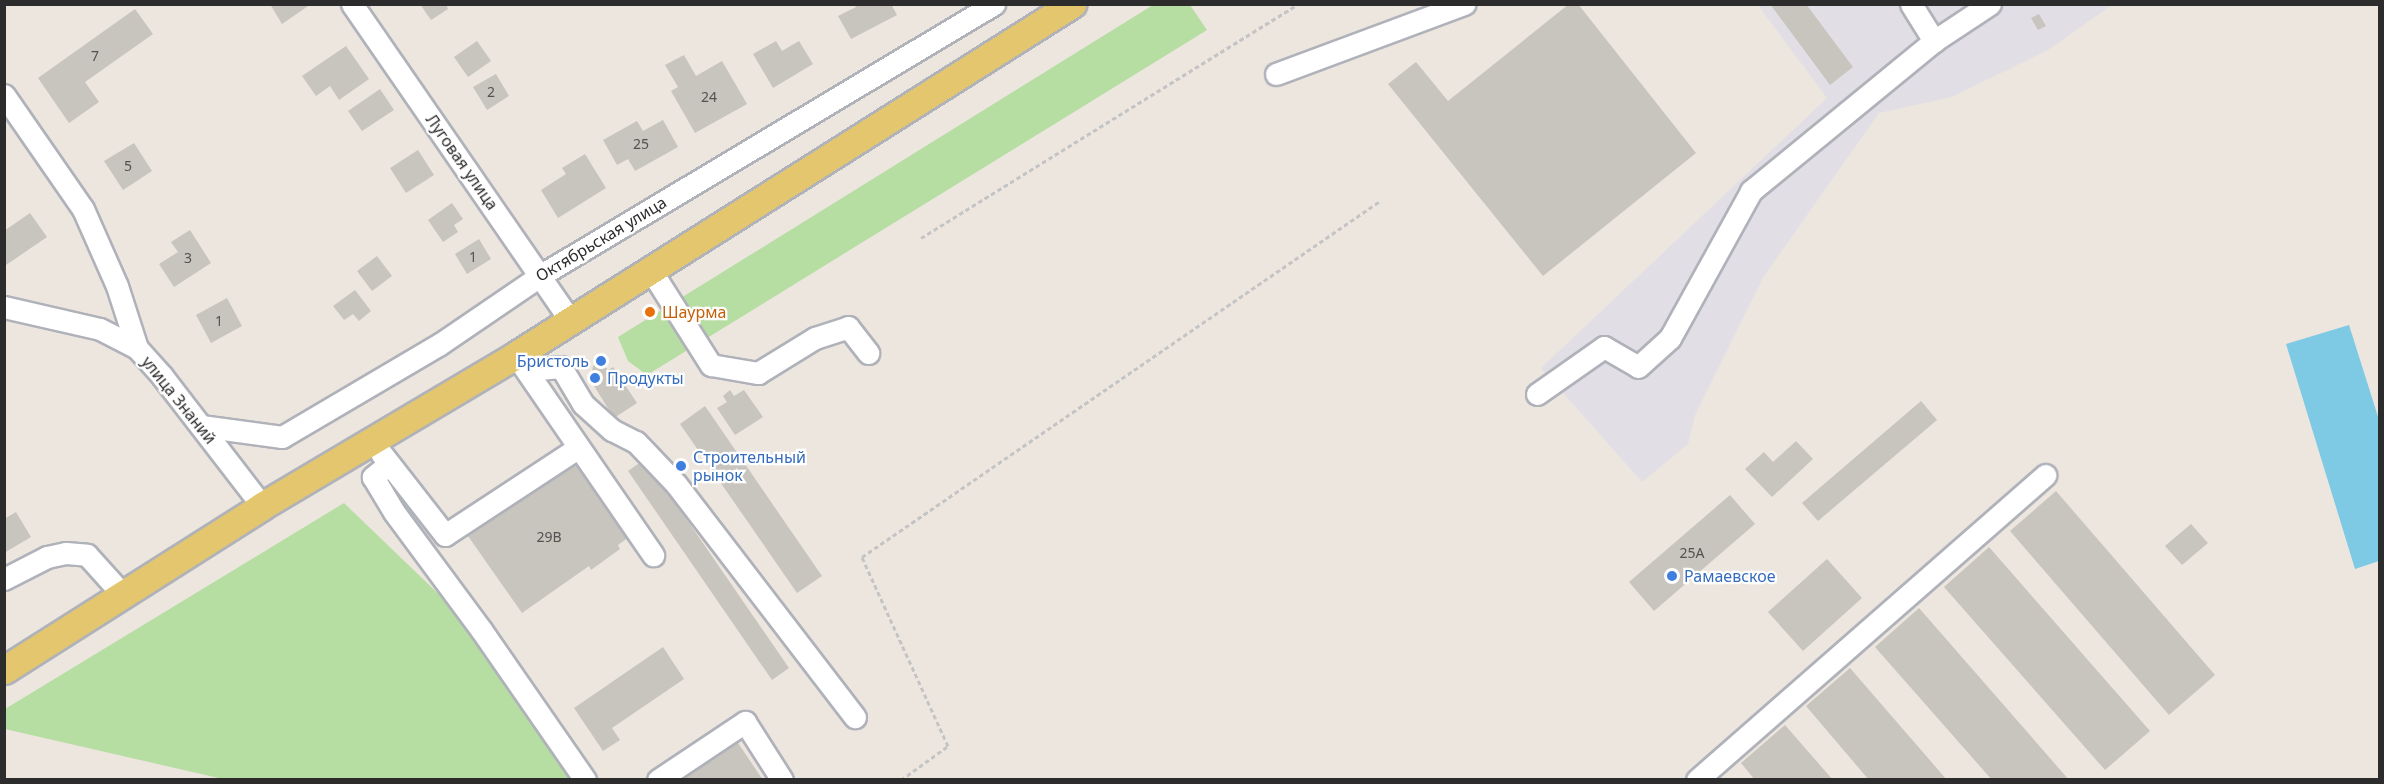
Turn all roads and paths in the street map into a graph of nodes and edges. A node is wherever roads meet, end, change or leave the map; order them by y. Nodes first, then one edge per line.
1 (352, 4) edge
2 (994, 4) edge
3 (1072, 4) edge
4 (1298, 4) edge
5 (1464, 4) edge
6 (1911, 4) edge
7 (1990, 4) edge
8 (1934, 41) junction
9 (1276, 74) dead end
10 (4, 94) edge
11 (1380, 201) dead end
12 (921, 238) dead end
13 (650, 269) junction
14 (541, 275) junction
15 (4, 307) edge
16 (570, 320) junction
17 (137, 348) junction
18 (868, 353) dead end
19 (521, 363) junction
20 (1538, 394) dead end
21 (201, 426) junction
22 (372, 441) junction
23 (579, 447) junction
24 (389, 464) junction
25 (2046, 476) dead end
26 (262, 506) junction
27 (653, 555) dead end
28 (4, 579) edge
29 (123, 595) junction
30 (4, 669) edge
31 (855, 717) dead end
32 (585, 780) edge
33 (658, 780) edge
34 (782, 780) edge
35 (901, 780) edge
36 (1698, 780) edge

1 - 14 street, Луговая улица
2 - 14 street, Октябрьская улица
3 - 13 main road
4 - 12 path
5 - 9 street
6 - 8 street
7 - 8 street
8 - 20 street
10 - 17 street
11 - 35 path
13 - 16 main road
13 - 18 street
14 - 16 street, Луговая улица
14 - 21 street, Октябрьская улица
15 - 17 street, улица Знаний
16 - 19 main road
17 - 21 street, улица Знаний
19 - 22 main road
19 - 23 street
19 - 31 street
21 - 26 street, улица Знаний
22 - 24 street
22 - 26 main road
23 - 24 street
23 - 27 street
24 - 32 street
25 - 36 street
26 - 29 main road
28 - 29 street
29 - 30 main road
33 - 34 street

